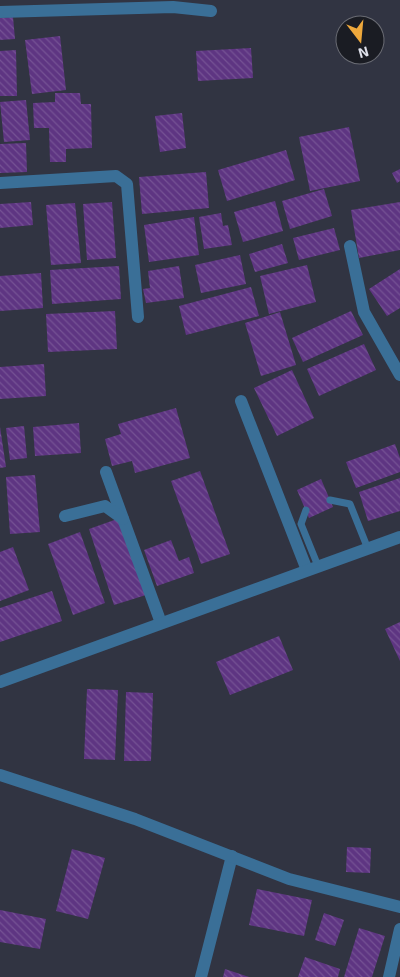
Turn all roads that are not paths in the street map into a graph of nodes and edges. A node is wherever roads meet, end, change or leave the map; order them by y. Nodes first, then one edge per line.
1 (211, 11) dead end
2 (0, 12) edge
3 (0, 183) edge
4 (350, 246) dead end
5 (138, 317) dead end
6 (400, 376) edge
7 (241, 401) dead end
8 (106, 472) dead end
9 (330, 500) dead end
10 (306, 510) dead end
11 (65, 516) dead end
12 (123, 519) junction
13 (400, 537) edge
14 (368, 549) junction
15 (313, 568) junction
16 (161, 623) junction
17 (0, 682) edge
18 (0, 775) edge
19 (232, 856) junction
20 (400, 907) edge
21 (400, 929) edge
22 (201, 977) edge
23 (389, 977) edge

1 - 2 street
3 - 5 street
4 - 6 street
7 - 15 street
8 - 12 street
9 - 14 lane
10 - 15 lane
11 - 12 street
12 - 16 street
13 - 14 street
14 - 15 street
15 - 16 street
16 - 17 street
18 - 19 street
19 - 20 street
19 - 22 street
21 - 23 street

